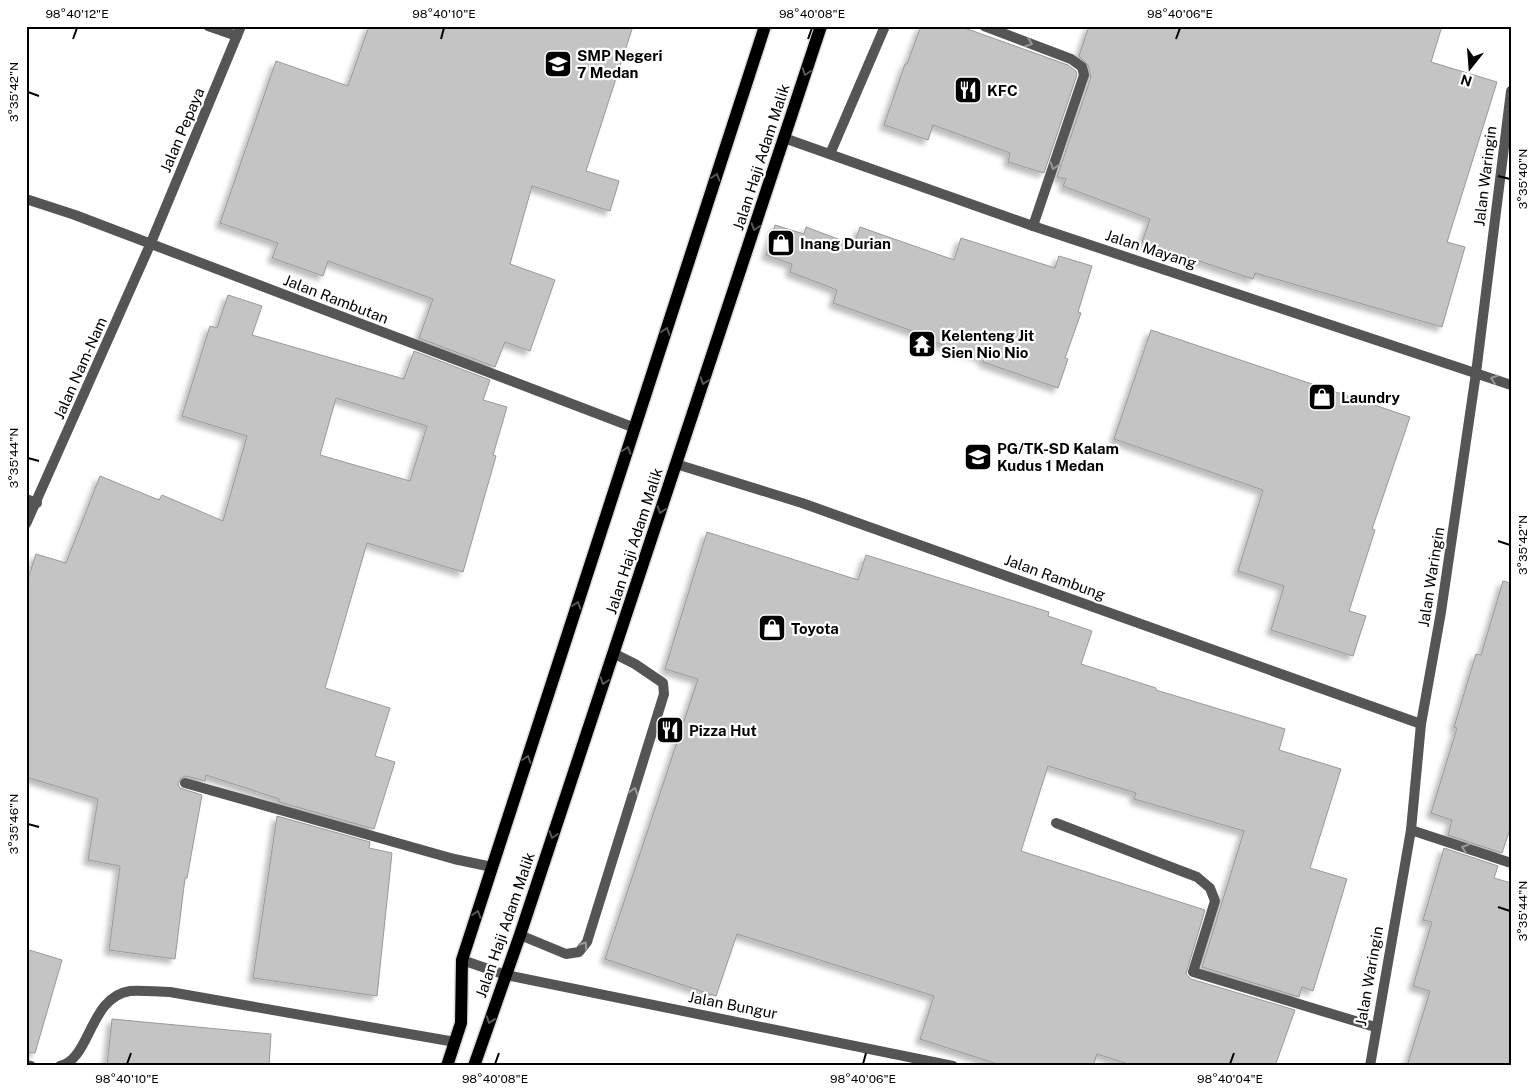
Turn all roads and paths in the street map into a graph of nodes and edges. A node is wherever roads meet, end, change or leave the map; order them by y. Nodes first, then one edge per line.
1 (208, 26) edge
2 (765, 26) edge
3 (821, 26) edge
4 (884, 26) edge
5 (984, 26) edge
6 (239, 31) edge
7 (1511, 91) edge
8 (784, 138) junction
9 (830, 154) junction
10 (26, 200) edge
11 (1033, 226) junction
12 (150, 245) junction
13 (1476, 373) junction
14 (1511, 384) edge
15 (635, 428) junction
16 (676, 464) junction
17 (26, 499) edge
18 (37, 503) junction
19 (26, 524) edge
20 (613, 653) junction
21 (1422, 724) junction
22 (185, 783) dead end
23 (1056, 823) dead end
24 (1411, 830) junction
25 (1511, 863) edge
26 (492, 867) junction
27 (520, 935) junction
28 (462, 960) junction
29 (506, 975) junction
30 (1375, 1027) junction
31 (455, 1042) junction
32 (26, 1065) edge
33 (31, 1066) edge
34 (60, 1066) edge
35 (447, 1066) edge
36 (474, 1066) edge
37 (953, 1066) edge
38 (1370, 1066) edge

1 - 6 street
15 -> 2 main road, Jalan Haji Adam Malik
3 -> 8 main road, Jalan Haji Adam Malik
4 - 9 street
5 -> 11 street
6 - 12 street, Jalan Pepaya
7 - 13 street, Jalan Waringin
8 - 9 street, Jalan Mayang
8 -> 16 main road, Jalan Haji Adam Malik
9 - 11 street, Jalan Mayang
10 - 12 street, Jalan Rambutan
11 - 13 street, Jalan Mayang
12 - 15 street, Jalan Rambutan
12 - 18 street, Jalan Nam-Nam
14 -> 13 street, Jalan Mayang
13 - 21 street, Jalan Waringin
26 -> 15 main road, Jalan Haji Adam Malik
16 -> 20 main road, Jalan Haji Adam Malik
16 - 21 street, Jalan Rambung
17 - 18 street
18 - 19 street, Jalan Nam-Nam
20 -> 27 main road, Jalan Haji Adam Malik
27 -> 20 street
21 - 24 street, Jalan Waringin
22 - 26 street
23 - 30 street
25 -> 24 street
24 - 30 street, Jalan Waringin
28 -> 26 main road, Jalan Haji Adam Malik
27 - 29 main road, Jalan Haji Adam Malik
28 - 29 street, Jalan Bungur
28 - 31 main road, Jalan Haji Adam Malik
29 -> 36 main road, Jalan Haji Adam Malik
29 - 37 street, Jalan Bungur
30 - 38 street, Jalan Waringin
31 - 34 street
31 - 35 main road, Jalan Haji Adam Malik
32 - 33 street

